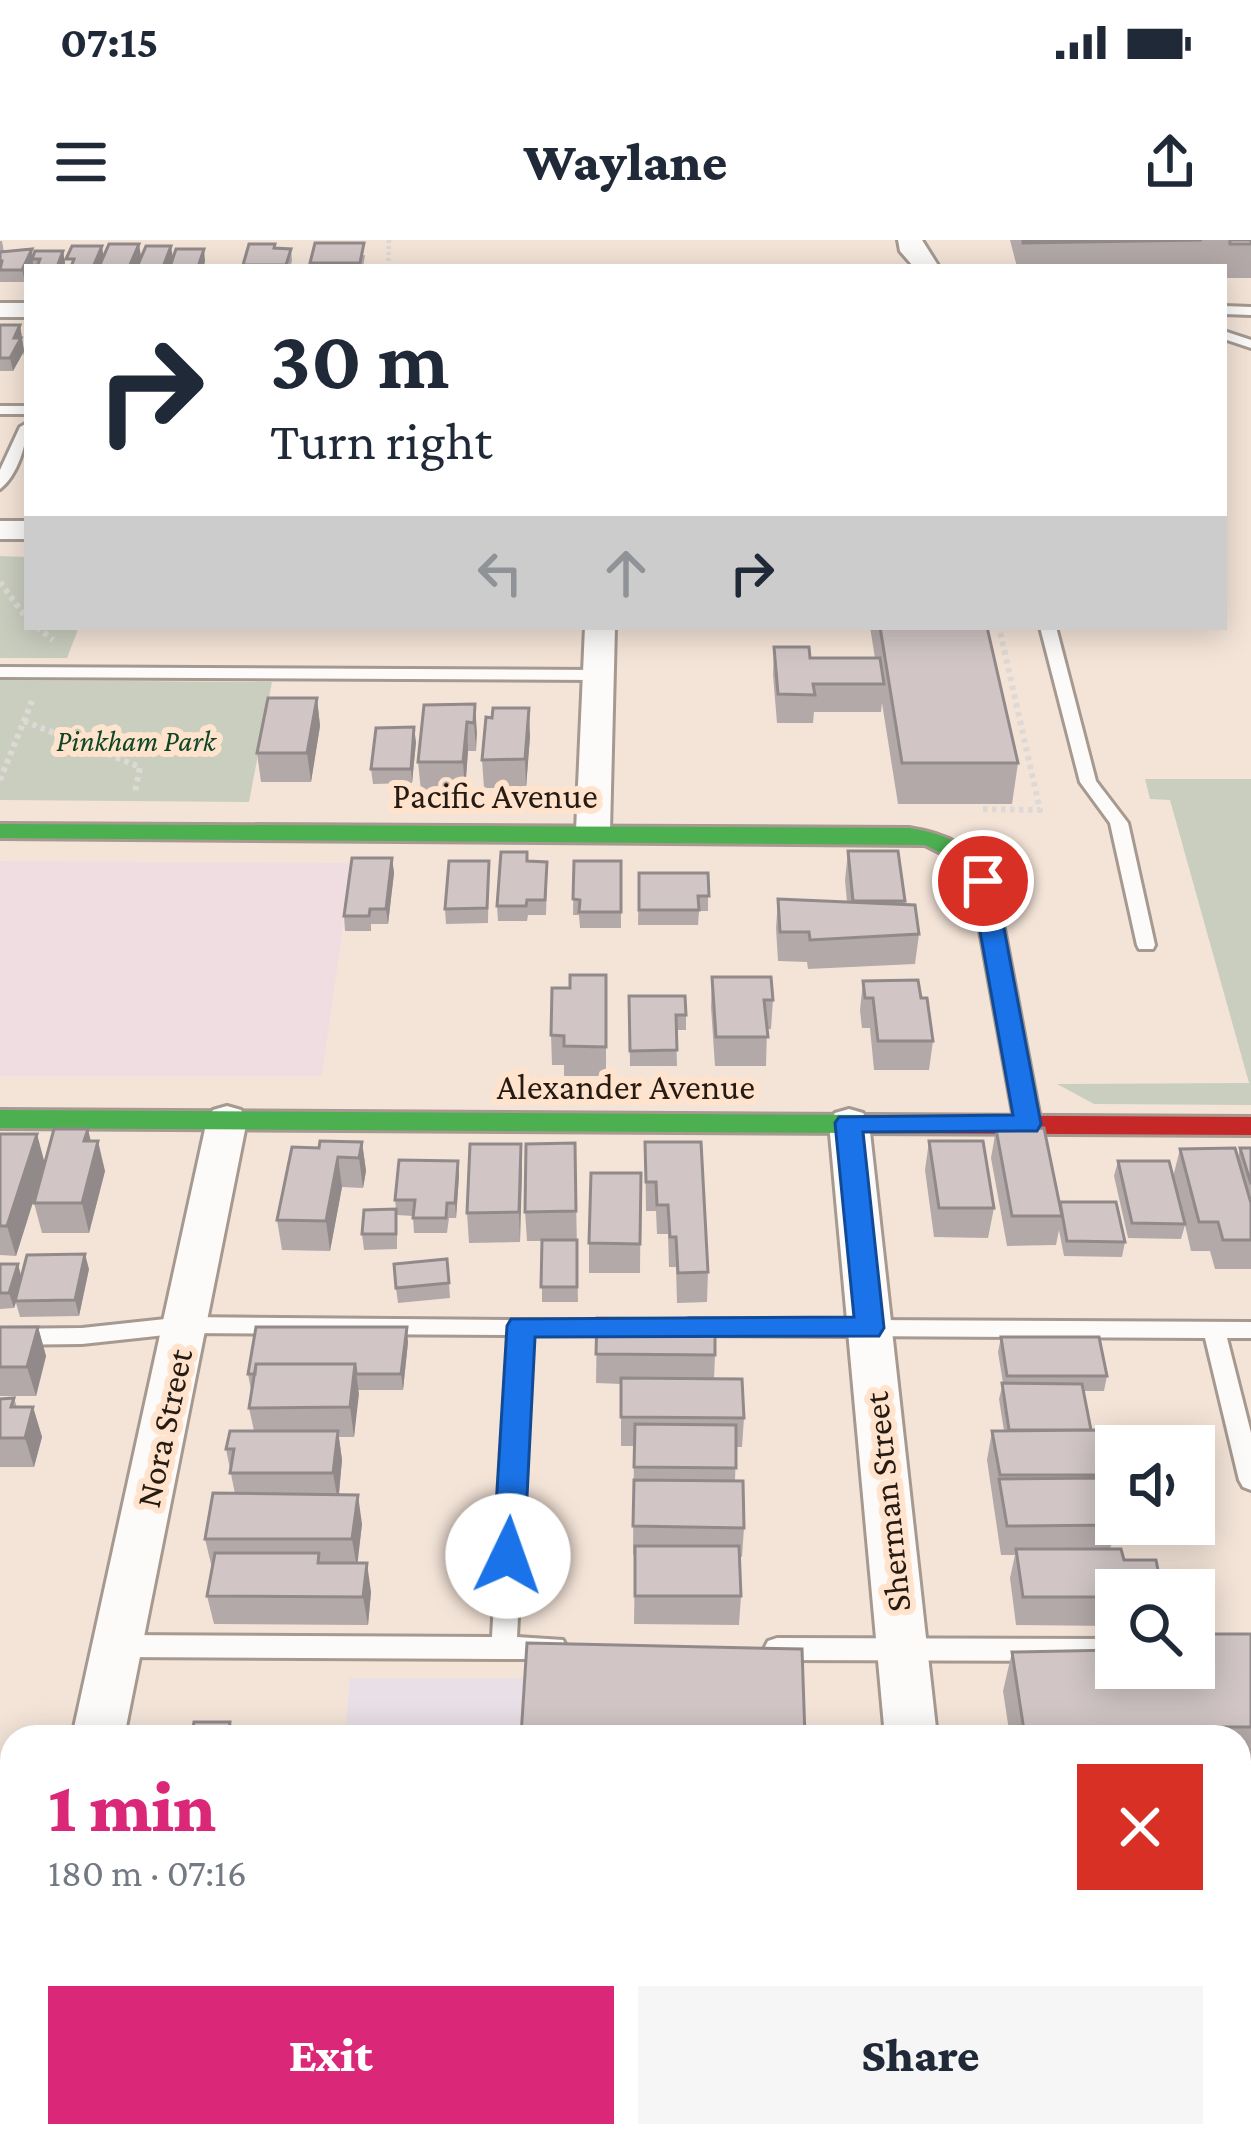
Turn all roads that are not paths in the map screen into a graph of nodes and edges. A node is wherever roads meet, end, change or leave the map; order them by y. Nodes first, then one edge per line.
1 (24, 433) edge
2 (0, 485) edge
3 (600, 630) edge
4 (1049, 630) edge
5 (0, 672) edge
6 (598, 675) junction
7 (0, 830) edge
8 (593, 831) junction
9 (1146, 945) dead end
10 (0, 1119) edge
11 (227, 1120) junction
12 (849, 1123) junction
13 (1028, 1124) junction
14 (1251, 1126) edge
15 (184, 1325) junction
16 (521, 1326) junction
17 (869, 1328) junction
18 (1214, 1330) junction
19 (1251, 1330) edge
20 (0, 1337) edge
21 (1251, 1480) edge
22 (117, 1646) junction
23 (503, 1648) junction
24 (572, 1648) edge
25 (754, 1648) edge
26 (900, 1649) junction
27 (1095, 1650) edge
28 (101, 1725) edge
29 (910, 1725) edge

1 - 2 lane
3 - 6 street
4 - 9 lane
5 - 6 lane
6 - 8 street
7 - 8 street, Pacific Avenue
8 - 13 street, Pacific Avenue
10 - 11 street, Alexander Avenue
11 - 12 street, Alexander Avenue
11 - 15 street, Nora Street
12 - 13 street, Alexander Avenue
12 - 17 street, Sherman Street
13 - 14 street, Alexander Avenue
15 - 16 lane
15 - 20 lane
15 - 22 street, Nora Street
16 - 17 lane
16 - 23 lane
17 - 18 lane
17 - 26 street, Sherman Street
18 - 19 lane
18 - 21 lane
22 - 23 lane
22 - 28 street, Nora Street
23 - 24 lane
25 - 26 lane
26 - 27 lane
26 - 29 street, Sherman Street

